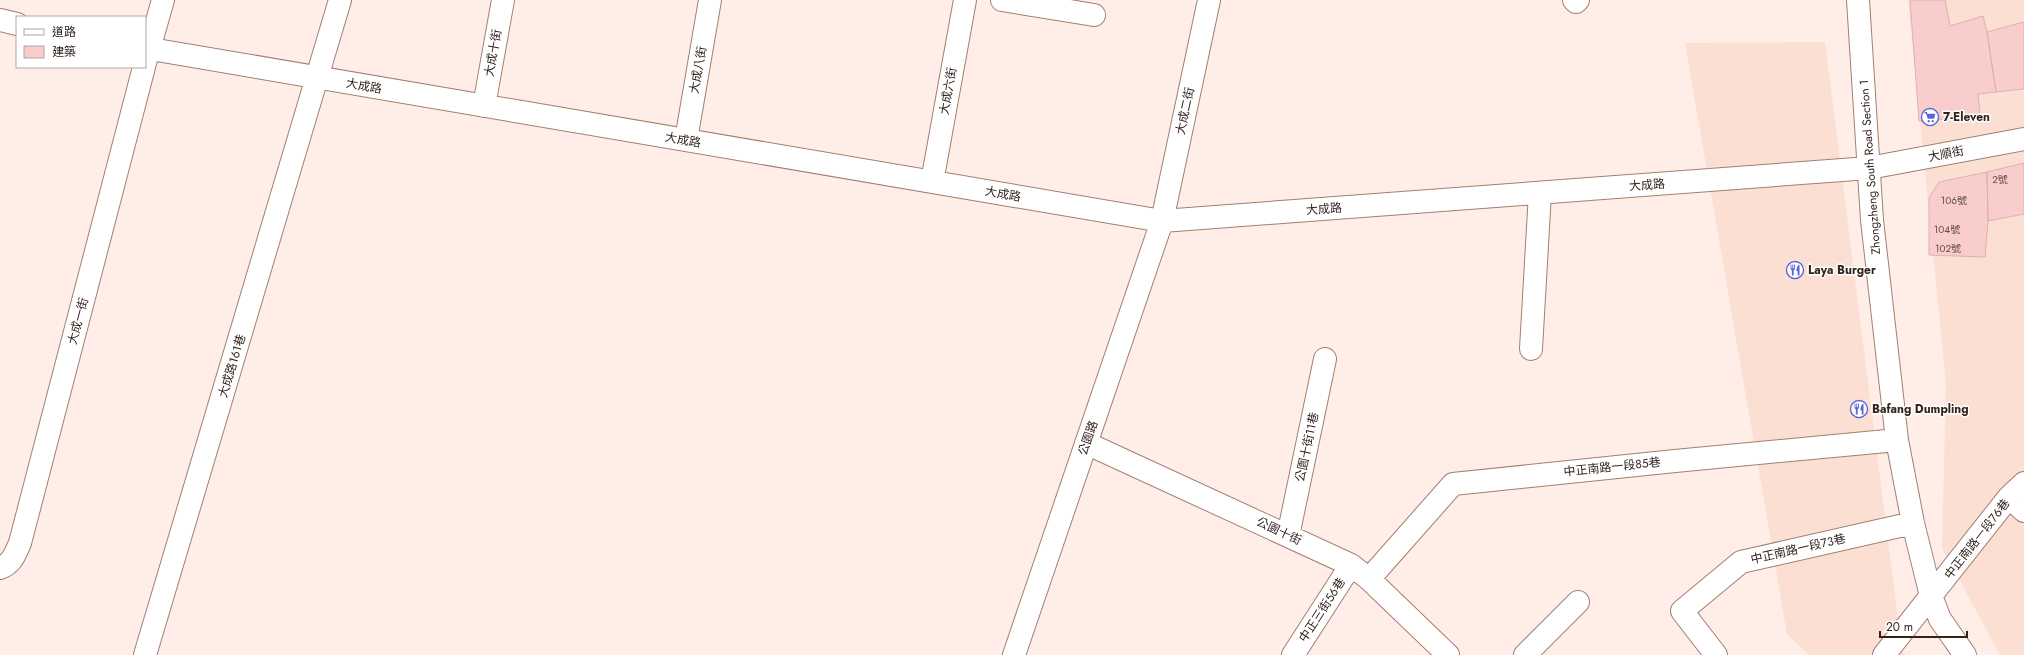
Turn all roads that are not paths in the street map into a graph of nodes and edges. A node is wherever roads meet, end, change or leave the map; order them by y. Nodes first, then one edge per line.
1 (163, 0) edge
2 (340, 0) edge
3 (503, 0) edge
4 (710, 0) edge
5 (965, 0) edge
6 (1002, 0) edge
7 (1209, 0) edge
8 (1574, 0) edge
9 (1578, 0) edge
10 (1858, 0) edge
11 (1094, 15) dead end
12 (0, 20) edge
13 (16, 24) edge
14 (146, 57) edge
15 (143, 68) edge
16 (318, 78) junction
17 (484, 106) junction
18 (2024, 139) edge
19 (686, 140) junction
20 (1869, 168) junction
21 (932, 182) junction
22 (1540, 193) junction
23 (1162, 221) junction
24 (1531, 349) dead end
25 (1325, 359) dead end
26 (1897, 440) junction
27 (1086, 443) junction
28 (2019, 497) edge
29 (1913, 522) junction
30 (1288, 536) junction
31 (1351, 565) junction
32 (0, 568) edge
33 (1369, 579) junction
34 (1931, 596) junction
35 (1578, 602) dead end
36 (145, 655) edge
37 (1014, 655) edge
38 (1293, 655) edge
39 (1448, 655) edge
40 (1525, 655) edge
41 (1716, 655) edge
42 (1884, 655) edge
43 (1965, 655) edge

1 - 14 street, 大成一街
2 - 16 street, 大成路161巷
3 - 17 street, 大成十街
4 - 19 street, 大成八街
5 - 21 street, 大成六街
6 - 11 street
7 - 23 street, 大成二街
8 - 9 street
10 - 20 street, Zhongzheng South Road Section 1
12 - 13 street
14 - 16 street, 大成路
15 - 32 street, 大成一街
16 - 17 street, 大成路
16 - 36 street, 大成路161巷
17 - 19 street, 大成路
18 - 20 street, 大順街
19 - 21 street, 大成路
20 - 22 street, 大成路
20 - 26 street, Zhongzheng South Road Section 1
21 - 23 street, 大成路
22 - 23 street, 大成路
22 - 24 street
23 - 27 street, 公園路
25 - 30 street, 公園十街11巷
26 - 29 street, Zhongzheng South Road Section 1
26 - 33 street, 中正南路一段85巷
27 - 30 street, 公園十街
27 - 37 street, 公園路
28 - 34 street, 中正南路一段76巷
29 - 34 street, Zhongzheng South Road Section 1
29 - 41 street, 中正南路一段73巷
30 - 31 street, 公園十街
31 - 33 street, 公園十街
31 - 38 street, 中正三街56巷
33 - 39 street, 公園十街
34 - 42 street, 中正南路一段76巷
34 - 43 street, Zhongzheng South Road Section 1
35 - 40 street

